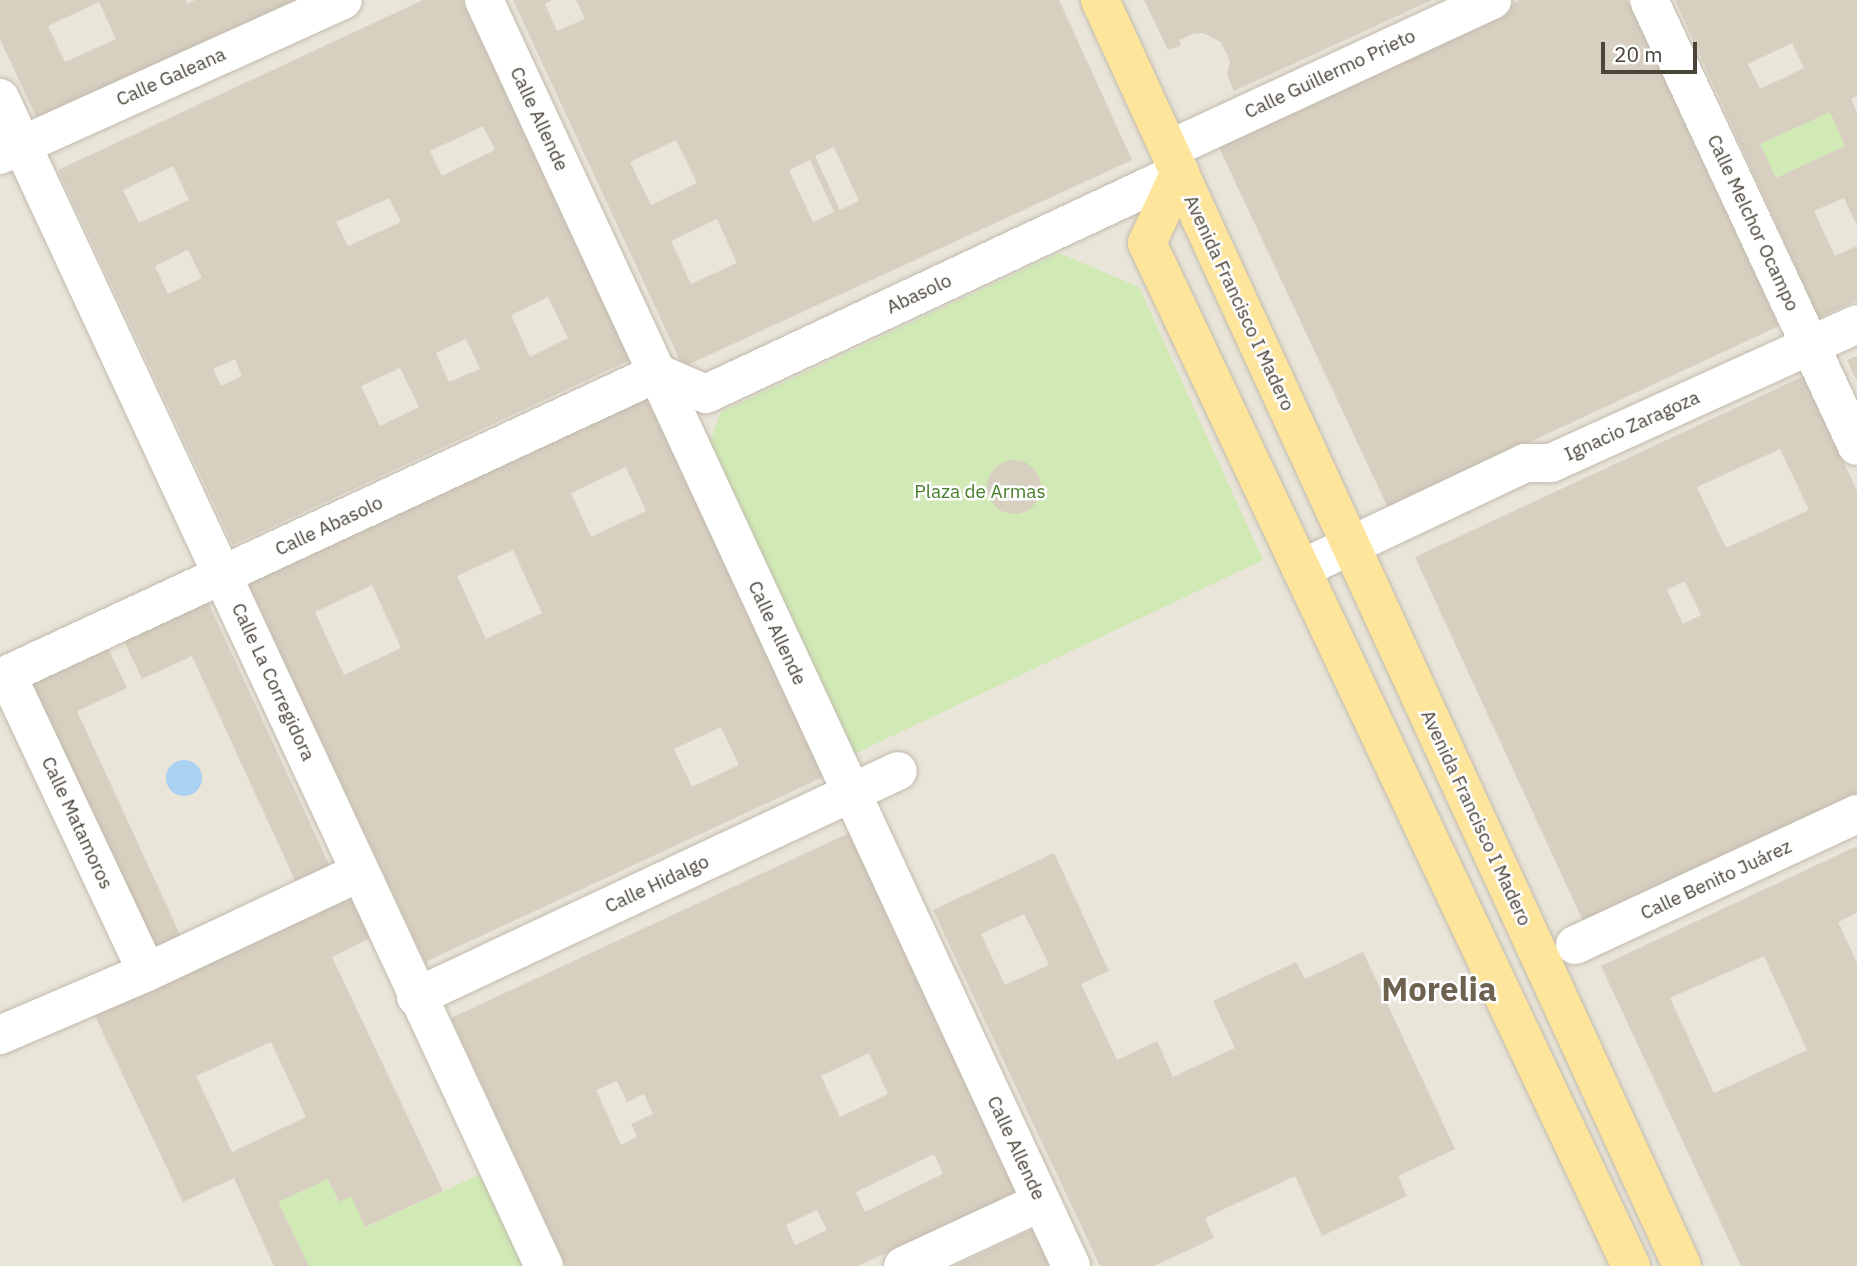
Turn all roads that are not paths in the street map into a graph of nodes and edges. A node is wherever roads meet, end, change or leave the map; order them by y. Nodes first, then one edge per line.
1 (342, 0) edge
2 (484, 0) edge
3 (1100, 0) edge
4 (1492, 0) edge
5 (1649, 0) edge
6 (0, 98) edge
7 (11, 150) edge
8 (1175, 160) junction
9 (1857, 324) edge
10 (1810, 346) junction
11 (657, 373) junction
12 (1857, 446) edge
13 (1351, 546) junction
14 (1301, 569) junction
15 (223, 574) junction
16 (4, 677) edge
17 (898, 771) dead end
18 (851, 793) junction
19 (1857, 814) edge
20 (360, 872) junction
21 (1575, 946) dead end
22 (147, 972) junction
23 (416, 997) junction
24 (0, 1035) edge
25 (1041, 1202) junction
26 (544, 1266) edge
27 (902, 1266) edge
28 (1071, 1266) edge
29 (1631, 1266) edge
30 (1682, 1266) edge

1 - 7 street, Calle Galeana
2 - 11 street, Calle Allende
3 - 8 main road
4 - 8 street, Calle Guillermo Prieto
5 - 10 street, Calle Melchor Ocampo
6 - 7 street, Calle La Corregidora
7 - 15 street, Calle La Corregidora
8 - 11 street, Abasolo
8 - 13 main road, Avenida Francisco I Madero
8 - 14 main road, Avenida Francisco I Madero
9 - 10 street, Ignacio Zaragoza
10 - 12 street, Calle Melchor Ocampo
10 - 13 street, Ignacio Zaragoza
11 - 15 street, Calle Abasolo
11 - 18 street, Calle Allende
13 - 14 street, Ignacio Zaragoza
13 - 30 main road, Avenida Francisco I Madero
14 - 29 main road, Avenida Francisco I Madero
15 - 16 street, Calle Abasolo
15 - 20 street, Calle La Corregidora
16 - 22 street, Calle Matamoros
17 - 18 street, Calle Hidalgo
18 - 23 street, Calle Hidalgo
18 - 25 street, Calle Allende
19 - 21 street, Calle Benito Juárez
20 - 22 street
20 - 23 street, Calle La Corregidora
22 - 24 street
23 - 26 street, Calle La Corregidora
25 - 27 street
25 - 28 street, Calle Allende

